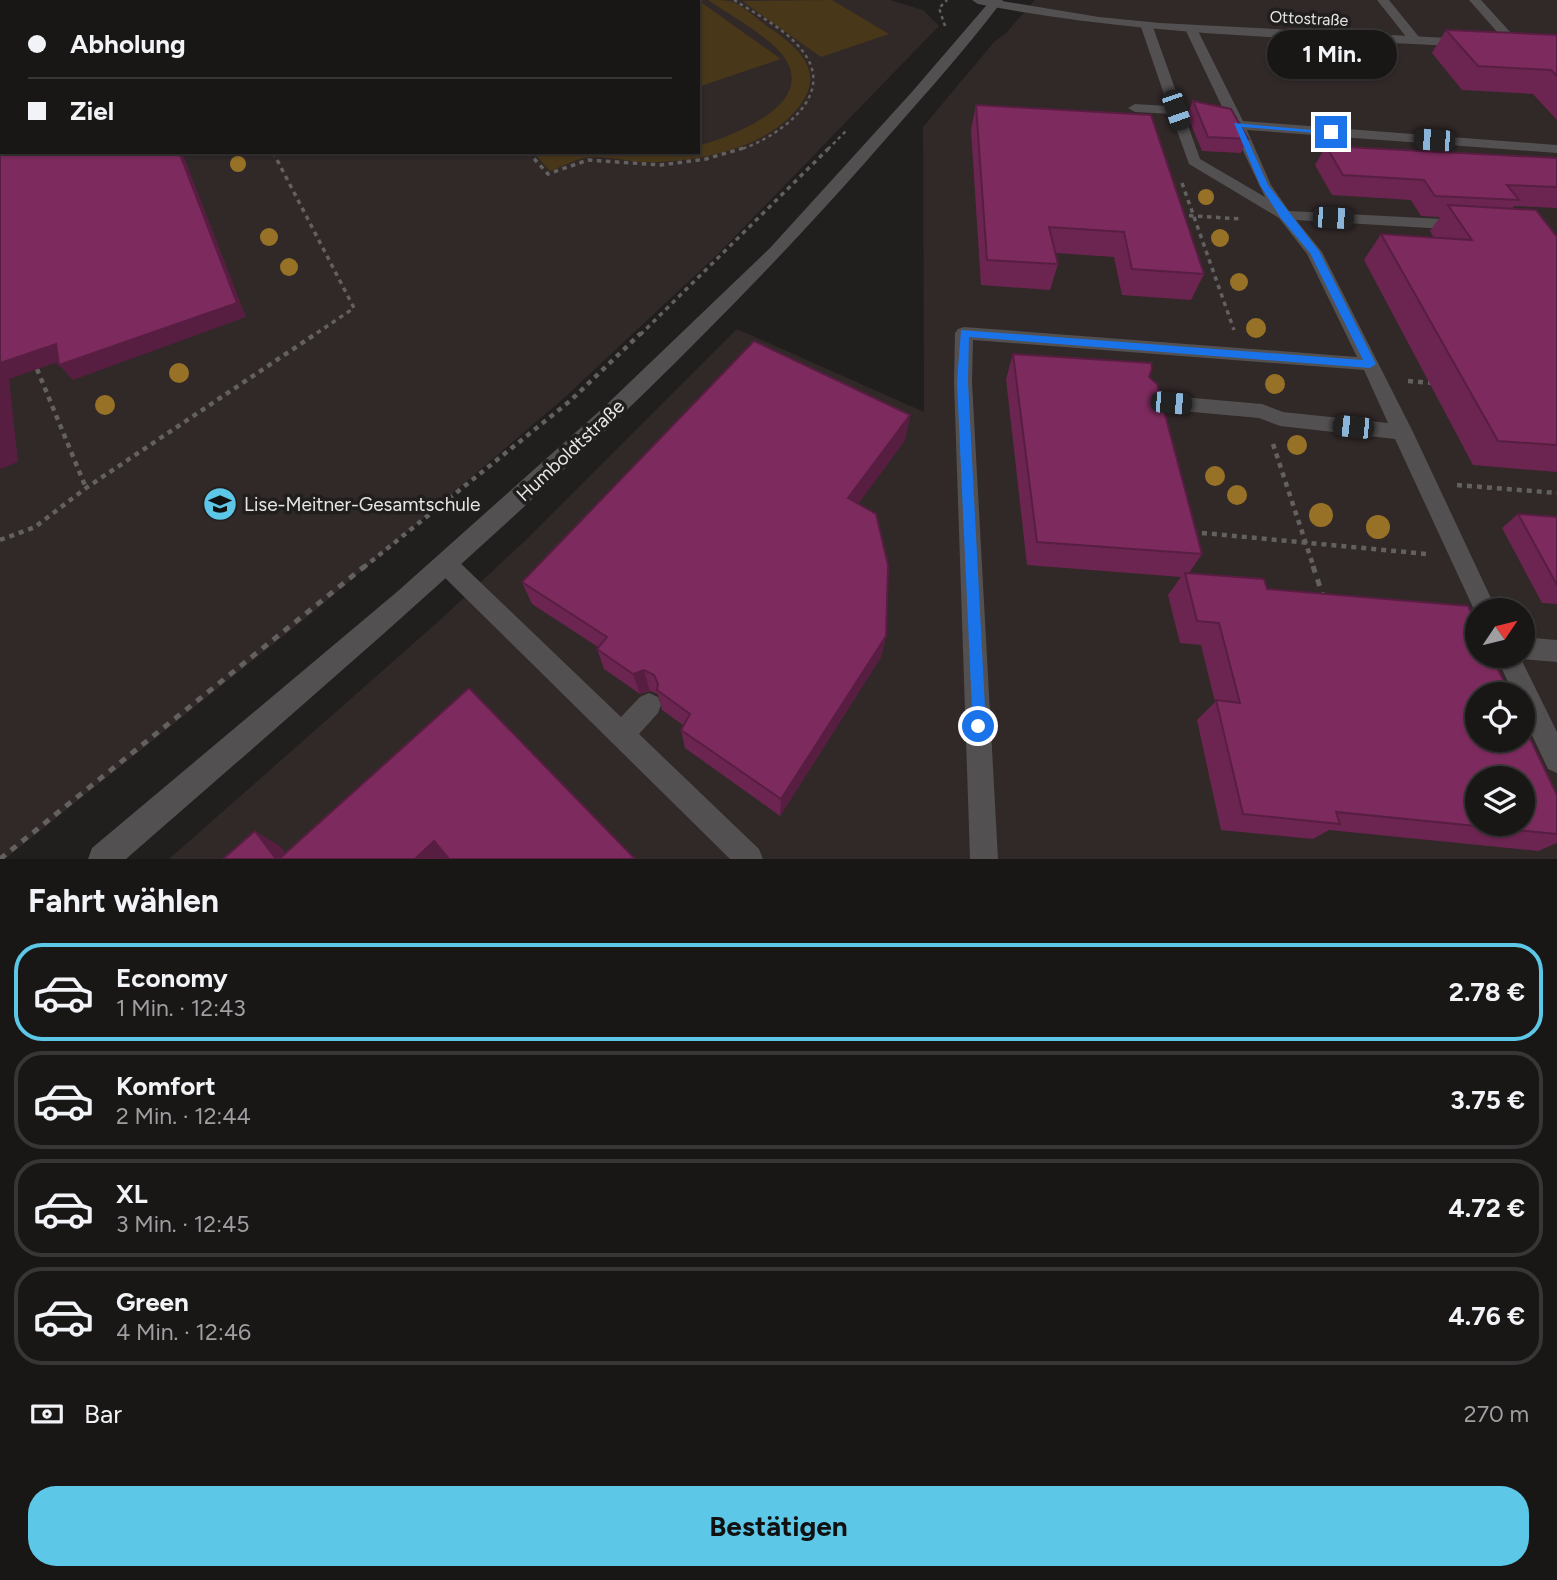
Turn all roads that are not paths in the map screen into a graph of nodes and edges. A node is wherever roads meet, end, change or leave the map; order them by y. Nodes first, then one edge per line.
1 (1056, 0) edge
2 (1383, 0) edge
3 (1475, 0) edge
4 (989, 1) edge
5 (1146, 27) junction
6 (1191, 29) junction
7 (1415, 40) junction
8 (1524, 48) joint
9 (1135, 108) dead end
10 (1176, 110) junction
11 (1236, 125) junction
12 (1557, 149) edge
13 (1284, 215) junction
14 (1482, 226) edge
15 (1374, 372) junction
16 (1148, 401) edge
17 (1403, 432) junction
18 (446, 564) junction
19 (1480, 598) edge
20 (1535, 649) edge
21 (1557, 650) edge
22 (1514, 668) edge
23 (649, 705) edge
24 (621, 735) junction
25 (1557, 760) edge
26 (103, 859) edge
27 (749, 859) edge
28 (984, 859) edge

1 - 5 street, Ottostraße
2 - 7 lane
3 - 8 lane
4 - 5 street, Ottostraße
4 - 18 street, Humboldtstraße
5 - 6 street, Ottostraße
5 - 10 lane
6 - 7 street, Ottostraße
6 - 11 lane
7 - 8 street, Ottostraße
9 - 10 lane
10 - 13 lane
11 - 12 lane
11 - 13 lane
13 - 14 lane
13 - 15 lane
15 - 17 lane
15 - 28 lane
16 - 17 lane
17 - 19 lane
18 - 24 lane
18 - 26 street, Humboldtstraße
20 - 21 lane
22 - 25 lane
23 - 24 lane
24 - 27 lane

